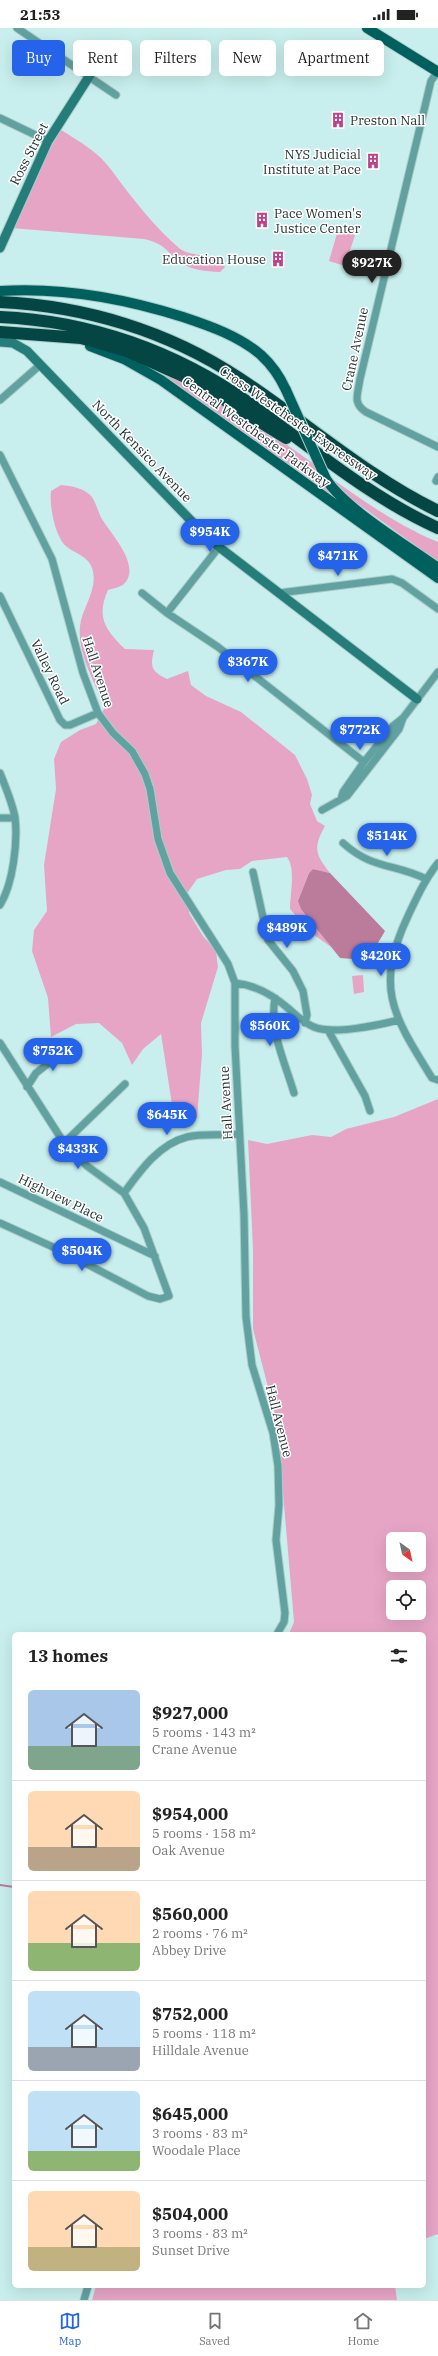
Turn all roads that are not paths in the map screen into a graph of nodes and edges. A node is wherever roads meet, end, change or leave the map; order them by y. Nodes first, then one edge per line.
1 (17, 28) edge
2 (367, 28) edge
3 (73, 64) edge
4 (438, 71) edge
5 (89, 76) edge
6 (91, 76) edge
7 (116, 95) dead end
8 (0, 118) edge
9 (48, 141) junction
10 (0, 248) edge
11 (0, 291) edge
12 (0, 302) edge
13 (0, 317) edge
14 (0, 332) edge
15 (43, 336) junction
16 (0, 342) edge
17 (40, 365) junction
18 (0, 400) edge
19 (438, 447) edge
20 (0, 455) edge
21 (351, 476) junction
22 (438, 511) edge
23 (438, 528) edge
24 (219, 547) junction
25 (438, 568) edge
26 (438, 578) edge
27 (142, 593) dead end
28 (279, 593) junction
29 (0, 596) edge
30 (438, 609) edge
31 (167, 613) junction
32 (438, 672) edge
33 (417, 699) junction
34 (98, 713) junction
35 (403, 718) junction
36 (364, 762) junction
37 (0, 773) edge
38 (341, 799) junction
39 (322, 810) dead end
40 (0, 818) edge
41 (15, 818) junction
42 (343, 844) dead end
43 (438, 863) edge
44 (253, 872) dead end
45 (426, 879) junction
46 (0, 905) edge
47 (235, 982) junction
48 (275, 998) junction
49 (399, 1020) junction
50 (305, 1023) junction
51 (328, 1030) junction
52 (0, 1043) edge
53 (68, 1048) dead end
54 (438, 1080) edge
55 (126, 1084) dead end
56 (27, 1087) junction
57 (294, 1093) dead end
58 (370, 1111) dead end
59 (239, 1134) junction
60 (64, 1143) junction
61 (0, 1182) edge
62 (124, 1193) junction
63 (0, 1223) edge
64 (155, 1256) junction
65 (278, 1632) edge
66 (87, 2288) edge
67 (84, 2300) edge

1 - 3 street
2 - 4 main road
4 - 19 street, Crane Avenue
5 - 9 street, Ross Street
6 - 7 street
8 - 9 street
9 - 10 street, Ross Street
11 - 25 main road, Central Westchester Parkway, bridge
12 - 22 highway, Cross Westchester Expressway
13 - 21 highway, Cross Westchester Expressway
14 - 15 highway
15 - 21 highway
15 - 26 main road, Central Westchester Parkway
16 - 17 street, North Kensico Avenue
17 - 18 street
17 - 24 street, North Kensico Avenue
20 - 34 street, Hall Avenue
21 - 23 highway, Cross Westchester Expressway
24 - 28 street, North Kensico Avenue
24 - 31 street
27 - 31 street
28 - 30 street
28 - 33 street, North Kensico Avenue
29 - 34 street, Valley Road
31 - 36 street
32 - 33 street
33 - 35 street
34 - 47 street, Hall Avenue
35 - 36 street
35 - 38 street
36 - 38 street
37 - 41 street
38 - 39 street
40 - 41 street
41 - 46 street
42 - 45 street
43 - 45 street
44 - 50 street
45 - 49 street
47 - 48 street
47 - 59 street, Hall Avenue
48 - 50 street
48 - 57 street
49 - 51 street
49 - 54 street
50 - 51 street
51 - 58 street
52 - 56 street
53 - 56 street
55 - 60 street
56 - 60 street
59 - 62 street
59 - 65 street, Hall Avenue
60 - 62 street
61 - 64 street, Highview Place
62 - 64 street
63 - 64 street
66 - 67 street

